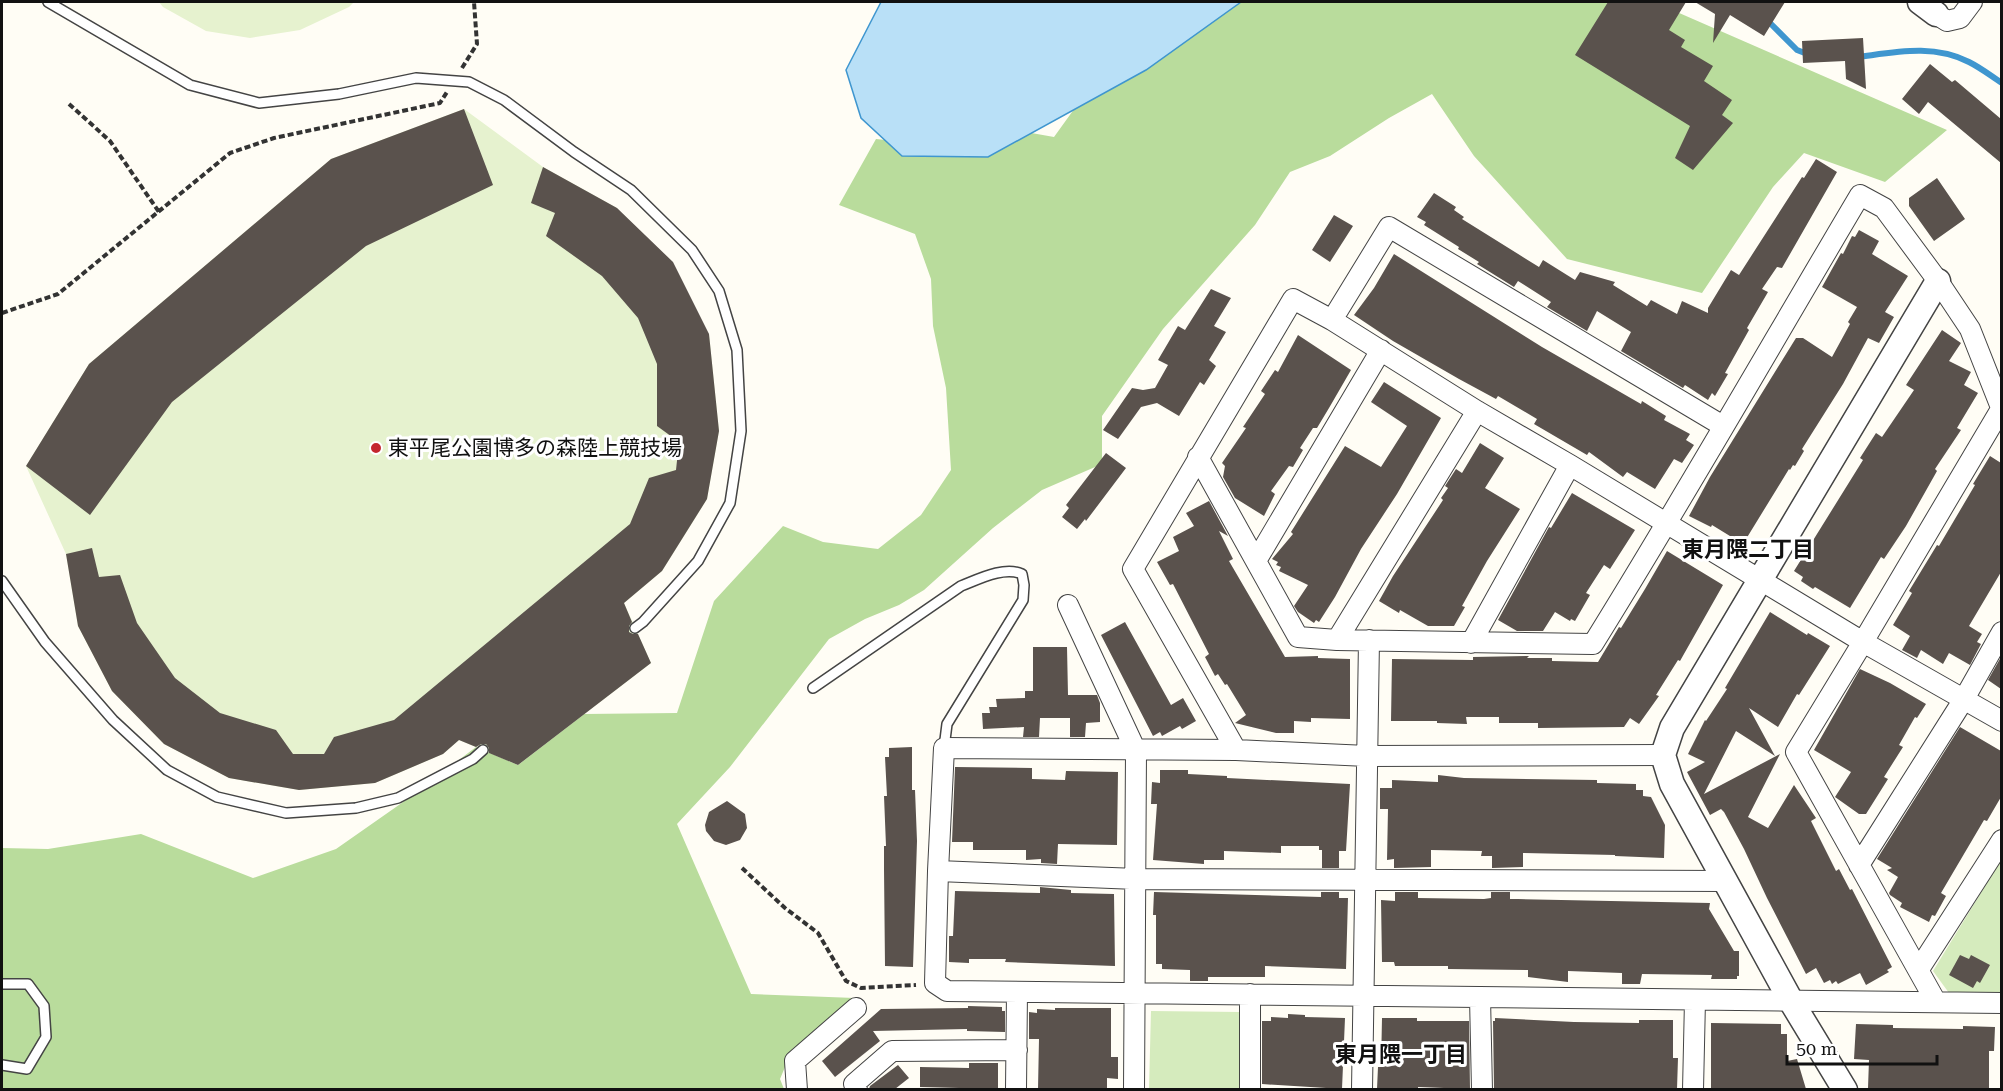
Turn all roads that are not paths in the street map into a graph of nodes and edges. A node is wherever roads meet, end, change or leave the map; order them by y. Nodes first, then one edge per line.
1 (48, 2) edge
2 (1971, 2) edge
3 (1928, 8) edge
4 (1938, 281) junction
5 (1332, 320) junction
6 (1382, 350) junction
7 (2001, 409) edge
8 (1477, 411) junction
9 (1723, 426) junction
10 (1198, 457) junction
11 (1570, 465) junction
12 (1667, 525) junction
13 (1256, 561) junction
14 (2, 580) edge
15 (1761, 580) junction
16 (1068, 605) dead end
17 (635, 628) dead end
18 (2001, 632) edge
19 (1337, 640) junction
20 (1369, 640) junction
21 (1472, 642) junction
22 (1863, 642) junction
23 (813, 688) dead end
24 (1964, 699) junction
25 (2001, 721) edge
26 (945, 748) junction
27 (483, 750) dead end
28 (1236, 750) junction
29 (1136, 751) junction
30 (1663, 755) junction
31 (1367, 756) junction
32 (2001, 840) edge
33 (1859, 866) junction
34 (938, 871) junction
35 (1137, 879) junction
36 (1365, 879) junction
37 (1725, 882) junction
38 (1919, 969) junction
39 (2, 984) edge
40 (1017, 992) junction
41 (1135, 993) junction
42 (1250, 994) junction
43 (1364, 996) junction
44 (1480, 997) junction
45 (1695, 1000) junction
46 (1791, 1001) junction
47 (1936, 1002) junction
48 (2001, 1003) edge
49 (856, 1008) dead end
50 (1017, 1050) junction
51 (2, 1065) edge
52 (797, 1089) edge
53 (857, 1089) edge
54 (1016, 1089) edge
55 (1134, 1089) edge
56 (1250, 1089) edge
57 (1362, 1089) edge
58 (1482, 1089) edge
59 (1693, 1089) edge
60 (1845, 1089) edge

1 - 17 lane
2 - 3 street
4 - 7 street
4 - 9 street
4 - 15 street
5 - 6 street
5 - 9 street
5 - 10 street
6 - 8 street
6 - 13 street
7 - 22 street
8 - 11 street
8 - 19 street
9 - 12 street
10 - 13 street
10 - 28 street
11 - 12 street
11 - 21 street
12 - 15 street
12 - 21 street
13 - 19 street
14 - 27 lane
15 - 22 street
15 - 30 street
16 - 29 street
18 - 24 street
19 - 20 street
20 - 21 street
20 - 31 street
22 - 24 street
22 - 33 street
23 - 26 lane
24 - 25 street
24 - 33 street
26 - 29 street
26 - 34 street
28 - 29 street
28 - 31 street
29 - 35 street
30 - 31 street
30 - 37 street
31 - 36 street
32 - 38 street
33 - 38 street
34 - 35 street
34 - 40 street
35 - 36 street
35 - 41 street
36 - 37 street
36 - 43 street
37 - 46 street
38 - 47 street
39 - 51 lane
40 - 41 street
40 - 50 street
41 - 42 street
41 - 55 street
42 - 43 street
42 - 56 street
43 - 44 street
43 - 57 street
44 - 45 street
44 - 58 street
45 - 46 street
45 - 59 street
46 - 47 street
46 - 60 street
47 - 48 street
49 - 52 street
50 - 53 street
50 - 54 street

